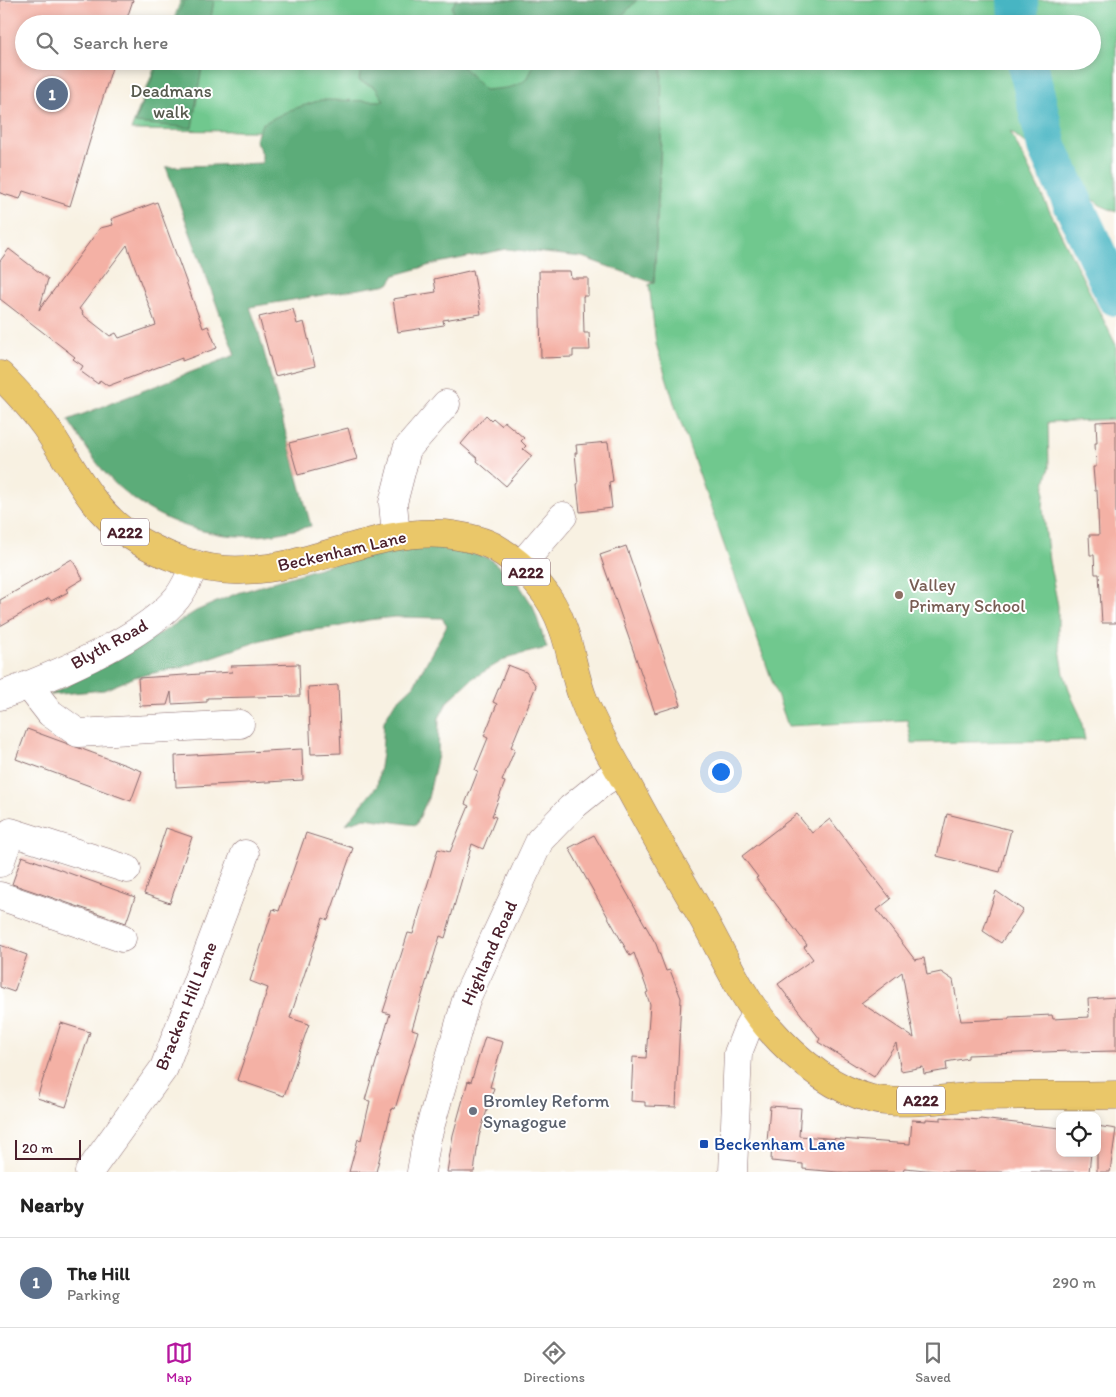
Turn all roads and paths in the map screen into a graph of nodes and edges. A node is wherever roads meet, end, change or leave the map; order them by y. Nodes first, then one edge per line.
1 (0, 375) edge
2 (446, 404) dead end
3 (563, 516) dead end
4 (396, 536) junction
5 (195, 564) junction
6 (520, 566) junction
7 (29, 686) junction
8 (0, 696) edge
9 (240, 724) dead end
10 (620, 771) junction
11 (246, 854) dead end
12 (0, 863) edge
13 (126, 869) dead end
14 (0, 896) edge
15 (122, 938) dead end
16 (757, 1012) junction
17 (1116, 1095) edge
18 (89, 1172) edge
19 (421, 1172) edge
20 (733, 1172) edge

1 - 5 main road, Beckenham Lane / A222
2 - 4 street
3 - 6 street
4 - 5 main road, Beckenham Lane / A222
4 - 6 main road, Beckenham Lane / A222
5 - 7 street, Blyth Road
6 - 10 main road, Beckenham Lane / A222
7 - 8 street, Blyth Road
7 - 9 street
10 - 16 main road, Beckenham Lane / A222
10 - 19 street, Highland Road
11 - 18 street, Bracken Hill Lane
12 - 13 street
14 - 15 street
16 - 17 main road, Beckenham Lane / A222
16 - 20 street

